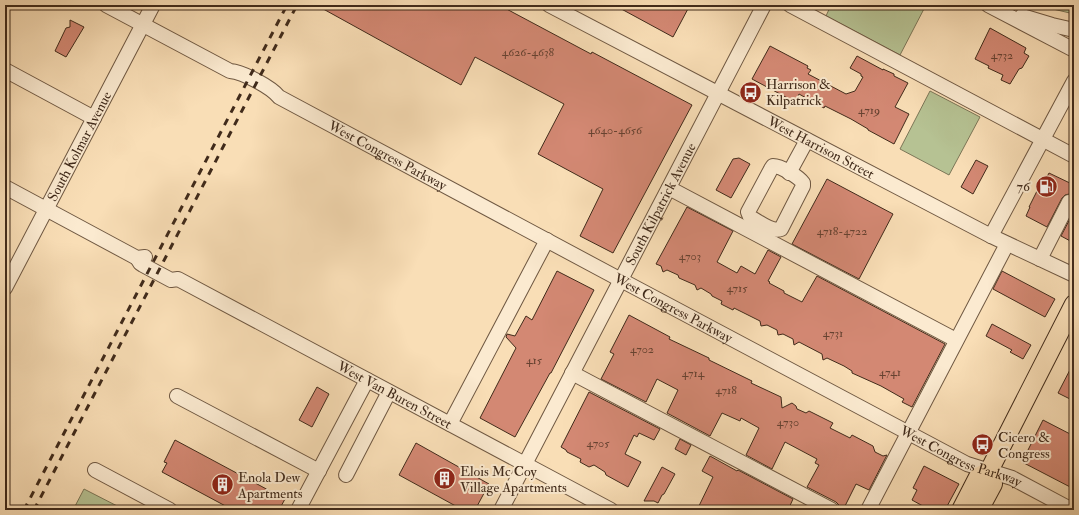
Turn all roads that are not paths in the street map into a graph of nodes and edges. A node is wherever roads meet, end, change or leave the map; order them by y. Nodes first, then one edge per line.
1 (106, 5) edge
2 (153, 5) edge
3 (549, 5) edge
4 (764, 5) edge
5 (790, 5) edge
6 (991, 7) edge
7 (143, 24) junction
8 (1074, 30) edge
9 (1074, 50) edge
10 (5, 70) edge
11 (1074, 81) edge
12 (718, 94) junction
13 (94, 118) junction
14 (1042, 139) junction
15 (807, 140) junction
16 (1074, 156) edge
17 (790, 172) junction
18 (5, 187) edge
19 (669, 188) junction
20 (1074, 205) edge
21 (46, 209) junction
22 (991, 236) junction
23 (547, 240) junction
24 (1007, 244) junction
25 (1040, 259) junction
26 (1074, 275) edge
27 (621, 280) junction
28 (5, 288) edge
29 (1074, 304) edge
30 (956, 340) junction
31 (572, 373) junction
32 (367, 380) junction
33 (389, 392) junction
34 (177, 396) dead end
35 (450, 424) junction
36 (908, 432) junction
37 (525, 464) junction
38 (95, 470) dead end
39 (319, 471) junction
40 (989, 471) junction
41 (346, 475) dead end
42 (170, 510) edge
43 (298, 510) edge
44 (501, 510) edge
45 (611, 510) edge
46 (832, 510) edge
47 (868, 510) edge
48 (961, 510) edge
49 (979, 510) edge
50 (1072, 510) edge

1 - 7 street, West Congress Parkway
2 - 7 street, South Kolmar Avenue
3 - 12 street, West Harrison Street
4 - 12 street, South Kilpatrick Avenue
5 - 14 street
6 - 8 street
6 - 9 street
7 - 13 street, South Kolmar Avenue
7 - 23 street, West Congress Parkway
10 - 13 street
11 - 14 street
12 - 15 street, West Harrison Street
12 - 19 street, South Kilpatrick Avenue
13 - 21 street, South Kolmar Avenue
14 - 16 street
14 - 22 street
15 - 17 street
15 - 22 street, West Harrison Street
17 - 17 street
18 - 21 street, West Van Buren Street
19 - 27 street, South Kilpatrick Avenue
19 - 30 street
20 - 25 street
21 - 28 street, South Kolmar Avenue
21 - 32 street, West Van Buren Street
22 - 24 street, West Harrison Street
23 - 27 street, West Congress Parkway
23 - 35 street
24 - 25 street, West Harrison Street
24 - 30 street
25 - 26 street, West Harrison Street
27 - 31 street, South Kilpatrick Avenue
27 - 36 street, West Congress Parkway
29 - 40 main road
30 - 36 street
31 - 37 street, South Kilpatrick Avenue
31 - 46 street
32 - 33 street, West Van Buren Street
32 - 39 street
33 - 35 street, West Van Buren Street
33 - 41 street
34 - 39 street
35 - 37 street, West Van Buren Street
36 - 40 street, West Congress Parkway
36 - 47 street
37 - 44 street, South Kilpatrick Avenue
37 - 45 street, West Van Buren Street
38 - 42 street
39 - 43 street
40 - 48 main road
40 - 49 main road
40 - 50 street, West Congress Parkway

